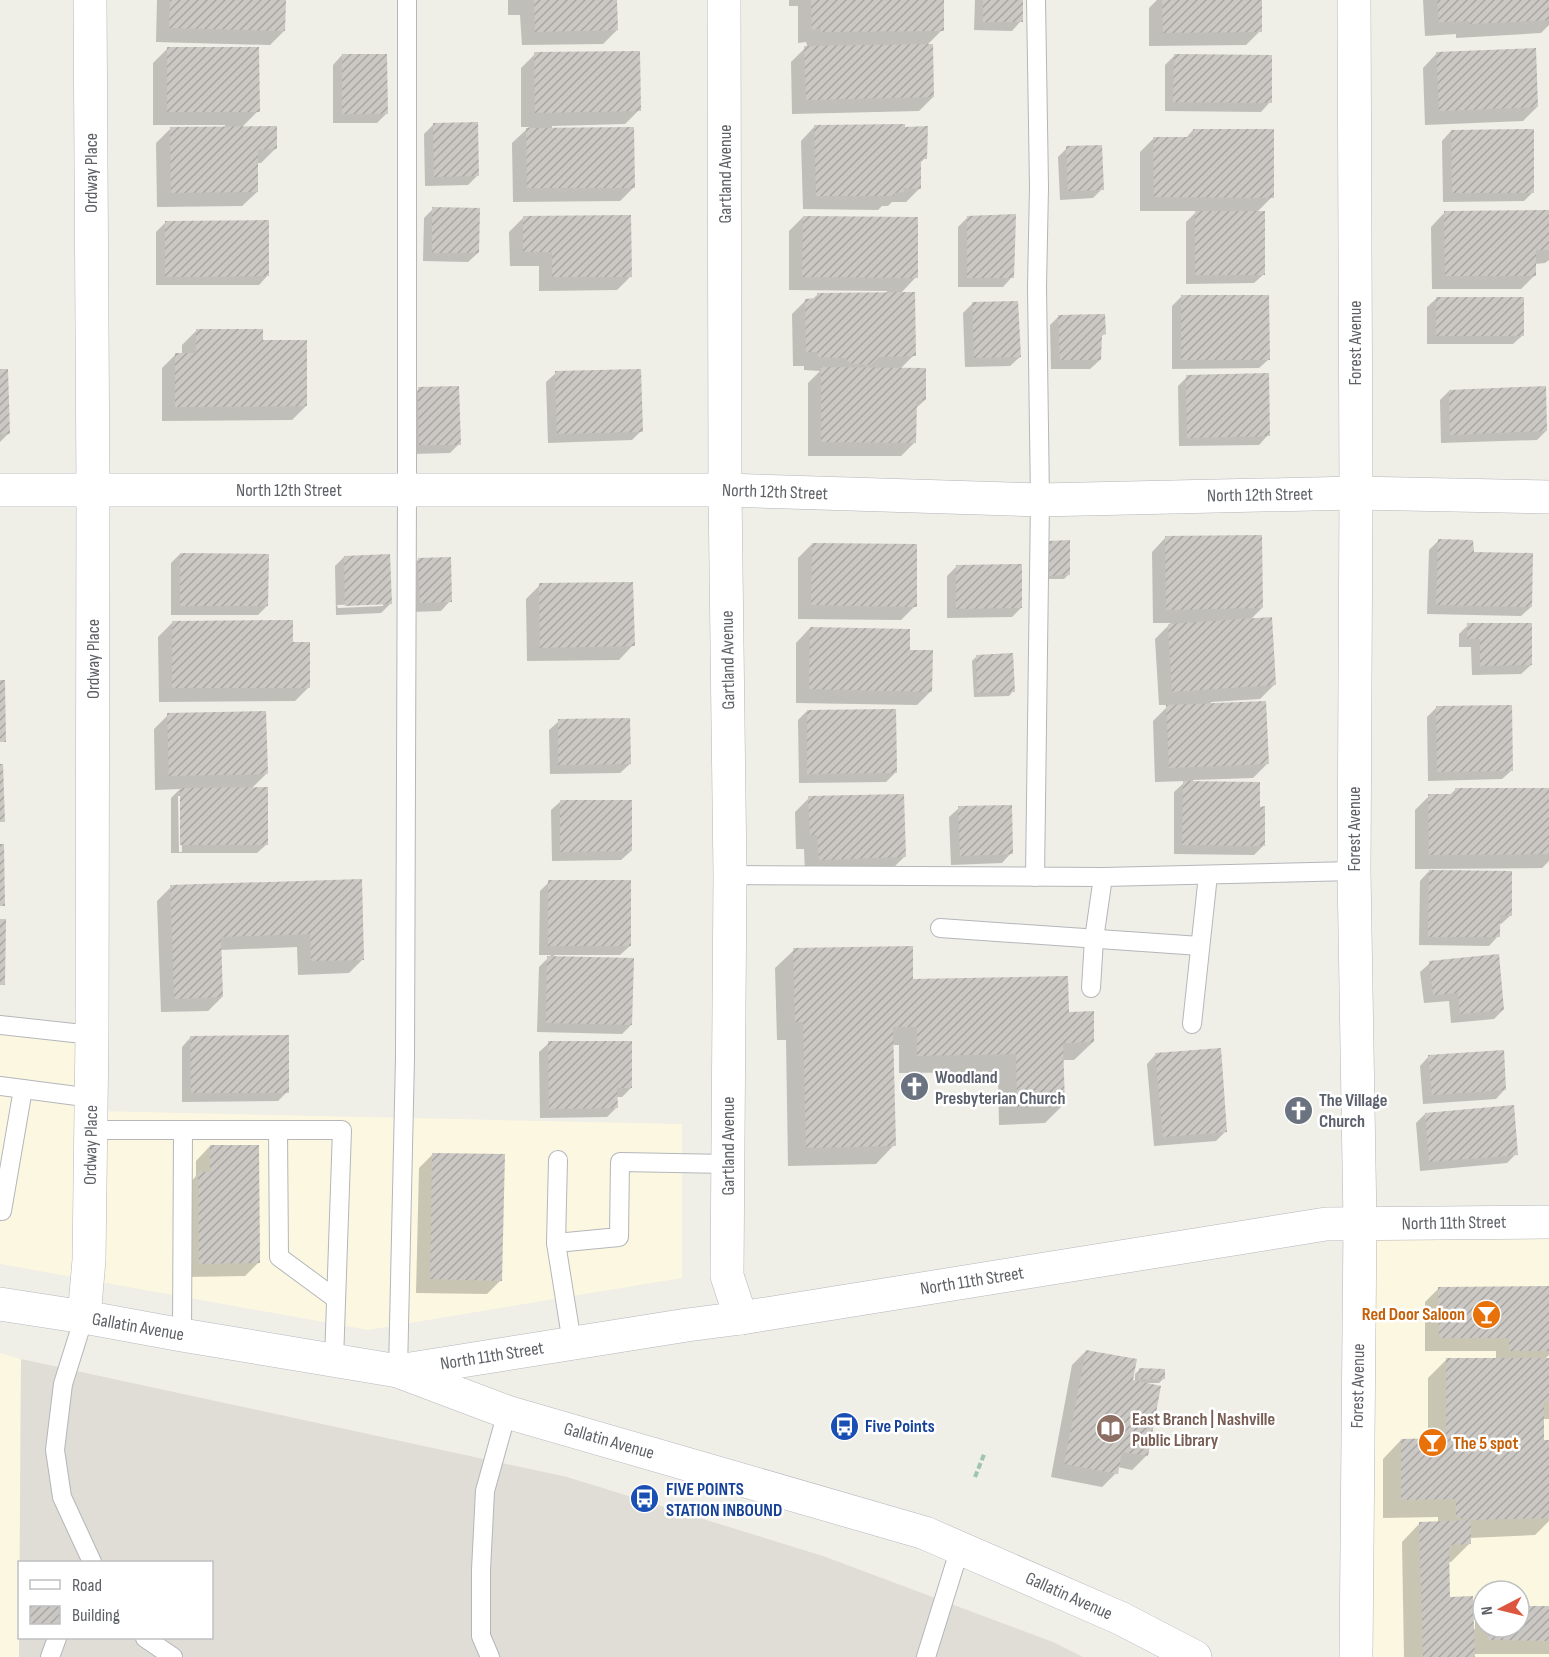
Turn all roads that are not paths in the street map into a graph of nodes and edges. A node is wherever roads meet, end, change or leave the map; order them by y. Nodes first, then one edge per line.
1 (90, 0) edge
2 (407, 0) edge
3 (724, 0) edge
4 (1036, 0) edge
5 (1354, 0) edge
6 (93, 489) junction
7 (0, 490) edge
8 (408, 490) junction
9 (725, 490) junction
10 (1356, 493) junction
11 (1549, 497) edge
12 (1040, 500) junction
13 (1354, 871) junction
14 (730, 874) junction
15 (1208, 874) junction
16 (1035, 877) junction
17 (1103, 877) junction
18 (940, 928) dead end
19 (1094, 939) junction
20 (1200, 946) junction
21 (1091, 988) dead end
22 (1192, 1024) dead end
23 (0, 1025) edge
24 (92, 1035) junction
25 (0, 1086) edge
26 (23, 1089) junction
27 (92, 1098) junction
28 (91, 1130) junction
29 (183, 1130) junction
30 (278, 1130) junction
31 (558, 1160) dead end
32 (728, 1164) junction
33 (0, 1211) edge
34 (1549, 1222) edge
35 (1360, 1223) junction
36 (556, 1243) junction
37 (336, 1299) junction
38 (0, 1304) edge
39 (84, 1317) junction
40 (741, 1318) junction
41 (182, 1335) junction
42 (572, 1343) junction
43 (334, 1360) junction
44 (398, 1371) junction
45 (507, 1412) junction
46 (960, 1548) junction
47 (91, 1561) edge
48 (57, 1639) edge
49 (146, 1639) edge
50 (50, 1657) edge
51 (173, 1657) edge
52 (490, 1657) edge
53 (926, 1657) edge
54 (1195, 1657) edge
55 (1356, 1657) edge

1 - 6 street, Ordway Place
2 - 8 lane
3 - 9 street, Gartland Avenue
4 - 12 lane
5 - 10 street, Forest Avenue
6 - 7 street, North 12th Street
6 - 8 street, North 12th Street
6 - 24 street, Ordway Place
8 - 9 street, North 12th Street
8 - 44 lane
9 - 12 street, North 12th Street
9 - 14 street, Gartland Avenue
10 - 11 street, North 12th Street
10 - 12 street, North 12th Street
10 - 13 street, Forest Avenue
12 - 16 lane
13 - 15 lane
13 - 35 street, Forest Avenue
14 - 16 lane
14 - 32 street, Gartland Avenue
15 - 17 lane
15 - 20 lane
16 - 17 lane
17 - 19 lane
18 - 19 lane
19 - 20 lane
19 - 21 lane
20 - 22 lane
23 - 24 lane
24 - 27 street, Ordway Place
25 - 26 lane
26 - 27 lane
26 - 33 lane
27 - 28 street, Ordway Place
28 - 29 lane
28 - 39 street, Ordway Place
29 - 30 lane
29 - 41 lane
30 - 37 lane
30 - 37 lane
31 - 36 lane
32 - 36 lane
32 - 40 street, Gartland Avenue
34 - 35 street, North 11th Street
35 - 40 street, North 11th Street
35 - 55 street, Forest Avenue
36 - 42 lane
37 - 43 lane
38 - 39 street, Gallatin Avenue
39 - 41 street, Gallatin Avenue
39 - 47 lane
40 - 42 street, North 11th Street
41 - 43 street, Gallatin Avenue
42 - 44 street, North 11th Street
43 - 44 street, Gallatin Avenue
44 - 45 street, Gallatin Avenue
45 - 46 street, Gallatin Avenue
45 - 52 lane
46 - 53 lane
46 - 54 street, Gallatin Avenue
48 - 50 lane
49 - 51 lane

